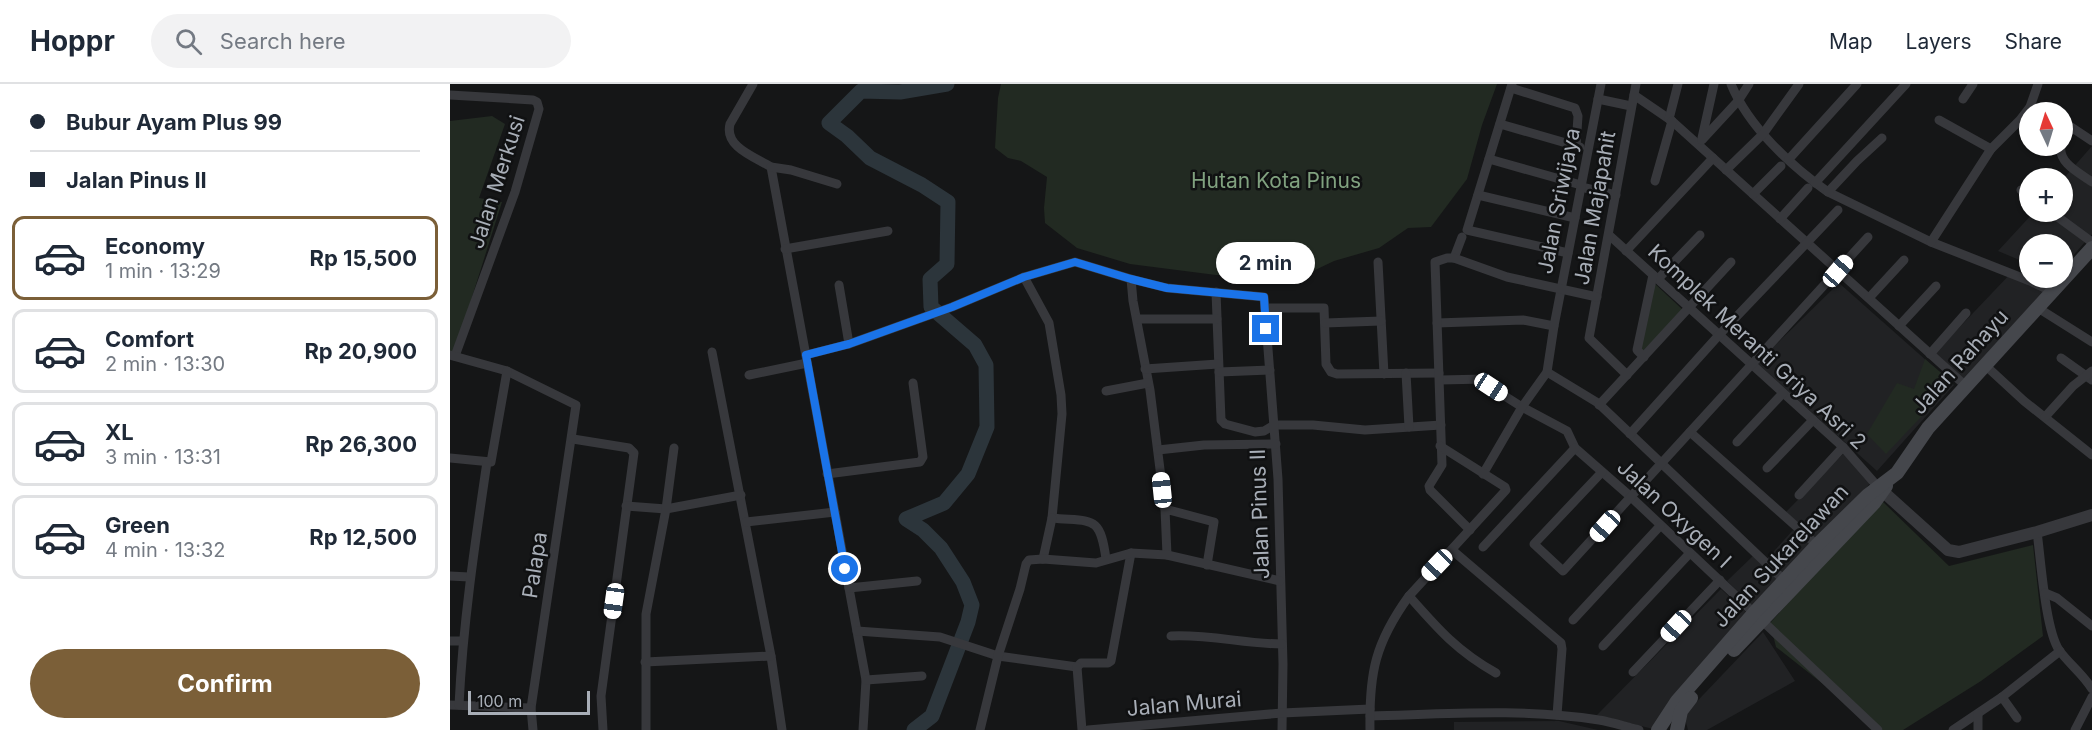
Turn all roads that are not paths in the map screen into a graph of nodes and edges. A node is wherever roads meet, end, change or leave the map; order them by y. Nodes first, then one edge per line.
1 (753, 84) edge
2 (1601, 84) edge
3 (1636, 84) edge
4 (1678, 84) edge
5 (1714, 84) edge
6 (1731, 84) edge
7 (1749, 84) edge
8 (1799, 84) edge
9 (1857, 84) edge
10 (1973, 84) edge
11 (2038, 84) edge
12 (1903, 85) edge
13 (1511, 86) edge
14 (450, 95) edge
15 (1634, 95) junction
16 (1598, 99) junction
17 (1963, 99) dead end
18 (1738, 101) junction
19 (2032, 102) edge
20 (1631, 106) junction
21 (1670, 120) junction
22 (1939, 120) dead end
23 (2019, 121) edge
24 (1500, 124) junction
25 (2073, 128) edge
26 (1763, 134) junction
27 (1882, 138) dead end
28 (2092, 141) edge
29 (1701, 143) junction
30 (1576, 146) junction
31 (1991, 148) junction
32 (1588, 150) junction
33 (2062, 156) edge
34 (1713, 158) junction
35 (1489, 159) junction
36 (1789, 159) junction
37 (1781, 166) dead end
38 (771, 167) junction
39 (1726, 170) junction
40 (1655, 181) dead end
41 (2092, 182) edge
42 (837, 184) dead end
43 (1581, 186) junction
44 (1812, 186) junction
45 (1828, 192) junction
46 (1753, 194) junction
47 (1478, 195) junction
48 (1616, 195) junction
49 (1838, 210) dead end
50 (1575, 218) junction
51 (1780, 219) junction
52 (2061, 222) edge
53 (888, 231) dead end
54 (1464, 234) junction
55 (1609, 235) junction
56 (1700, 235) dead end
57 (1868, 237) dead end
58 (1931, 242) junction
59 (1807, 243) junction
60 (785, 249) junction
61 (1626, 251) junction
62 (2091, 251) edge
63 (1568, 253) junction
64 (1454, 258) junction
65 (1904, 260) dead end
66 (1378, 262) dead end
67 (1731, 262) dead end
68 (1838, 271) junction
69 (1024, 277) junction
70 (1655, 277) junction
71 (1131, 279) junction
72 (839, 285) dead end
73 (1936, 286) dead end
74 (1561, 289) junction
75 (1216, 292) junction
76 (2053, 292) junction
77 (1597, 297) junction
78 (1869, 298) junction
79 (1265, 308) junction
80 (1689, 308) junction
81 (2038, 308) junction
82 (1966, 313) dead end
83 (1138, 319) junction
84 (1217, 319) junction
85 (1381, 321) junction
86 (1325, 323) junction
87 (1437, 323) junction
88 (1554, 326) junction
89 (1899, 326) junction
90 (1719, 335) junction
91 (2092, 342) edge
92 (849, 344) junction
93 (712, 352) dead end
94 (1930, 354) junction
95 (453, 356) edge
96 (1644, 357) junction
97 (2061, 358) dead end
98 (806, 359) junction
99 (1751, 364) junction
100 (1986, 366) junction
101 (1219, 368) junction
102 (1144, 369) junction
103 (1270, 370) junction
104 (507, 371) junction
105 (1547, 372) junction
106 (1406, 373) junction
107 (1384, 374) junction
108 (749, 375) dead end
109 (1627, 375) junction
110 (2090, 376) edge
111 (1439, 377) junction
112 (914, 383) dead end
113 (1148, 383) junction
114 (1966, 387) junction
115 (1106, 391) dead end
116 (1782, 393) junction
117 (1599, 405) junction
118 (1522, 408) junction
119 (2045, 417) junction
120 (1813, 420) junction
121 (1274, 425) junction
122 (1441, 425) junction
123 (1409, 427) junction
124 (1690, 432) junction
125 (1630, 434) junction
126 (573, 439) junction
127 (1737, 442) dead end
128 (1276, 444) junction
129 (1440, 446) junction
130 (1843, 447) junction
131 (674, 448) dead end
132 (1575, 448) junction
133 (1158, 450) junction
134 (2092, 455) edge
135 (450, 458) edge
136 (489, 462) junction
137 (1661, 464) junction
138 (1767, 468) dead end
139 (1602, 472) junction
140 (827, 474) junction
141 (1483, 474) junction
142 (1883, 486) junction
143 (741, 495) junction
144 (1799, 495) dead end
145 (1631, 497) junction
146 (626, 506) junction
147 (666, 509) junction
148 (1165, 510) junction
149 (835, 512) junction
150 (2092, 515) edge
151 (1052, 518) junction
152 (746, 522) junction
153 (1660, 526) junction
154 (1470, 530) junction
155 (2037, 532) junction
156 (1525, 537) dead end
157 (1534, 544) junction
158 (1817, 545) junction
159 (1483, 547) dead end
160 (1452, 550) junction
161 (1690, 553) junction
162 (1131, 554) junction
163 (1167, 555) junction
164 (1043, 559) junction
165 (1106, 559) junction
166 (1207, 565) junction
167 (450, 576) edge
168 (469, 577) junction
169 (1720, 580) junction
170 (1784, 580) junction
171 (917, 581) dead end
172 (1280, 581) junction
173 (849, 588) junction
174 (2045, 593) junction
175 (1408, 596) junction
176 (1757, 617) junction
177 (1573, 620) dead end
178 (2092, 626) edge
179 (857, 630) junction
180 (1171, 636) dead end
181 (450, 641) edge
182 (462, 641) junction
183 (1282, 644) junction
184 (1603, 646) dead end
185 (2060, 651) junction
186 (771, 656) junction
187 (998, 656) junction
188 (645, 662) junction
189 (1077, 667) junction
190 (1633, 672) dead end
191 (1496, 673) dead end
192 (922, 676) dead end
193 (866, 680) junction
194 (2092, 689) edge
195 (2002, 697) junction
196 (2092, 698) edge
197 (455, 705) edge
198 (531, 708) junction
199 (1282, 713) junction
200 (1370, 713) junction
201 (1978, 714) junction
202 (1557, 715) junction
203 (2018, 718) dead end
204 (1139, 728) edge
205 (533, 730) edge
206 (603, 730) edge
207 (646, 730) edge
208 (782, 730) edge
209 (863, 730) edge
210 (980, 730) edge
211 (1082, 730) edge
212 (1088, 730) edge
213 (1282, 730) edge
214 (1370, 730) edge
215 (1639, 730) edge
216 (1658, 730) edge
217 (1677, 730) edge
218 (1878, 730) edge
219 (1953, 730) edge
220 (1978, 730) edge
221 (2075, 730) edge

1 - 38 street
2 - 16 street, Jalan Sriwijaya
3 - 15 street, Jalan Majapahit
4 - 21 street
5 - 29 street
6 - 18 street
7 - 18 street
8 - 26 street
9 - 36 street
10 - 17 street
11 - 19 street
12 - 44 street
13 - 24 street
13 - 30 street
14 - 95 street, Jalan Merkusi
15 - 20 street, Jalan Majapahit
15 - 21 street
16 - 20 street
16 - 32 street, Jalan Sriwijaya
18 - 26 street
18 - 29 street
20 - 48 street, Jalan Majapahit
21 - 29 street
21 - 40 street
22 - 31 street
23 - 31 street
24 - 30 street
24 - 35 street
25 - 28 street
26 - 36 street
26 - 39 street
27 - 45 street
29 - 34 street
30 - 32 street
31 - 58 street
32 - 43 street, Jalan Sriwijaya
33 - 41 street
34 - 39 street
34 - 61 street
35 - 43 street
35 - 47 street
36 - 44 street
37 - 46 street
38 - 42 street
38 - 60 street
39 - 46 street
43 - 48 street
43 - 50 street, Jalan Sriwijaya
44 - 45 street
44 - 51 street
45 - 58 street
46 - 51 street
47 - 50 street
47 - 54 street
48 - 55 street, Jalan Majapahit
49 - 59 street
50 - 63 street, Jalan Sriwijaya
51 - 59 street
52 - 62 street
53 - 60 street
54 - 63 street
54 - 64 street
55 - 61 street, Komplek Meranti Griya Asri 2
55 - 77 street, Jalan Majapahit
56 - 70 street
57 - 68 street
58 - 76 street
59 - 68 street
59 - 90 street
60 - 98 street
61 - 70 street, Komplek Meranti Griya Asri 2
62 - 76 main road, Jalan Rahayu
63 - 74 street, Jalan Sriwijaya
64 - 74 street
64 - 87 street
65 - 78 street
66 - 85 street
67 - 80 street
68 - 78 street
68 - 99 street
69 - 71 street
69 - 92 street
69 - 151 street
70 - 80 street, Komplek Meranti Griya Asri 2
70 - 96 street
71 - 75 street
71 - 83 street
72 - 92 street
73 - 89 street
74 - 77 street
74 - 88 street, Jalan Sriwijaya
75 - 79 street, Jalan Pinus II
75 - 84 street
76 - 81 main road, Jalan Rahayu
77 - 109 street, Jalan Majapahit
78 - 89 street
79 - 86 street
79 - 103 street, Jalan Pinus II
80 - 90 street, Komplek Meranti Griya Asri 2
80 - 96 street
81 - 91 street
81 - 100 main road, Jalan Rahayu
82 - 94 street
83 - 84 street
83 - 102 street
84 - 101 street
85 - 86 street
85 - 107 street
86 - 107 street
87 - 88 street
87 - 111 street
88 - 105 street, Jalan Sriwijaya
89 - 94 street
90 - 99 street, Komplek Meranti Griya Asri 2
90 - 125 street
92 - 98 street
93 - 143 street
94 - 114 street
95 - 104 street
96 - 109 street
97 - 110 street
98 - 108 street
98 - 140 street
99 - 116 street, Komplek Meranti Griya Asri 2
99 - 124 street
100 - 114 main road, Jalan Rahayu
100 - 119 street
101 - 102 street
101 - 103 street
101 - 121 street
102 - 113 street
103 - 121 street, Jalan Pinus II
104 - 126 street, Palapa
104 - 136 street
105 - 117 street
105 - 118 street
106 - 107 street
106 - 111 street
106 - 123 street
109 - 117 street
110 - 119 street
111 - 118 street
111 - 122 street
112 - 140 street
113 - 115 street
113 - 133 street
114 - 142 main road, Jalan Rahayu
116 - 120 street, Komplek Meranti Griya Asri 2
116 - 127 street
117 - 125 street
118 - 132 street, Jalan Oxygen I
118 - 141 street
119 - 134 street
120 - 130 street, Komplek Meranti Griya Asri 2
120 - 138 street
121 - 123 street
121 - 128 street, Jalan Pinus II
122 - 123 street
122 - 129 street
124 - 137 street
124 - 158 street
125 - 137 street
126 - 146 street
126 - 198 street, Palapa
128 - 133 street
128 - 172 street, Jalan Pinus II
129 - 141 street
129 - 154 street
130 - 142 street, Komplek Meranti Griya Asri 2
130 - 144 street
131 - 147 street
132 - 139 street, Jalan Oxygen I
132 - 159 street
133 - 148 street
135 - 136 street
136 - 168 street
137 - 145 street
137 - 170 street
139 - 145 street, Jalan Oxygen I
139 - 157 street
140 - 149 street
141 - 154 street
142 - 155 street, Jalan Sukarelawan
142 - 158 main road, Jalan Sukarelawan
142 - 176 main road, Jalan Sukarelawan
143 - 147 street
143 - 152 street
145 - 153 street, Jalan Oxygen I
145 - 157 street
146 - 147 street
146 - 206 street
147 - 188 street
148 - 163 street
148 - 166 street
149 - 152 street
149 - 173 street
150 - 155 street, Jalan Sukarelawan
151 - 164 street
151 - 165 street
152 - 186 street
153 - 161 street, Jalan Oxygen I
153 - 177 street
154 - 160 street
155 - 174 street
156 - 157 street
158 - 170 main road, Jalan Sukarelawan
160 - 175 street
160 - 202 street
161 - 169 street, Jalan Oxygen I
161 - 184 street
162 - 163 street
162 - 165 street
162 - 189 street
163 - 166 street
164 - 165 street
164 - 187 street
166 - 172 street
167 - 168 street
168 - 182 street
169 - 176 street, Jalan Oxygen I
169 - 190 street
170 - 176 main road, Jalan Sukarelawan
171 - 173 street
172 - 183 street, Jalan Pinus II
173 - 179 street
174 - 178 street
174 - 185 street
175 - 191 street
175 - 200 street
176 - 216 main road, Jalan Sukarelawan
176 - 217 main road, Jalan Sukarelawan
176 - 218 street, Jalan Oxygen I
179 - 187 street
179 - 193 street
180 - 183 street
181 - 182 street
182 - 197 street
183 - 199 street, Jalan Pinus II
185 - 194 street
185 - 195 street
186 - 188 street
186 - 208 street
187 - 189 street
187 - 210 street
188 - 207 street
189 - 211 street
192 - 193 street
193 - 209 street
195 - 201 street
195 - 203 street
196 - 221 street
197 - 198 street
198 - 205 street, Palapa
199 - 200 street, Jalan Murai
199 - 204 street, Jalan Murai
199 - 213 street, Jalan Pinus II
200 - 202 street, Jalan Murai
200 - 214 street
201 - 219 street
201 - 220 street
202 - 215 street, Jalan Murai
204 - 212 street, Jalan Murai

